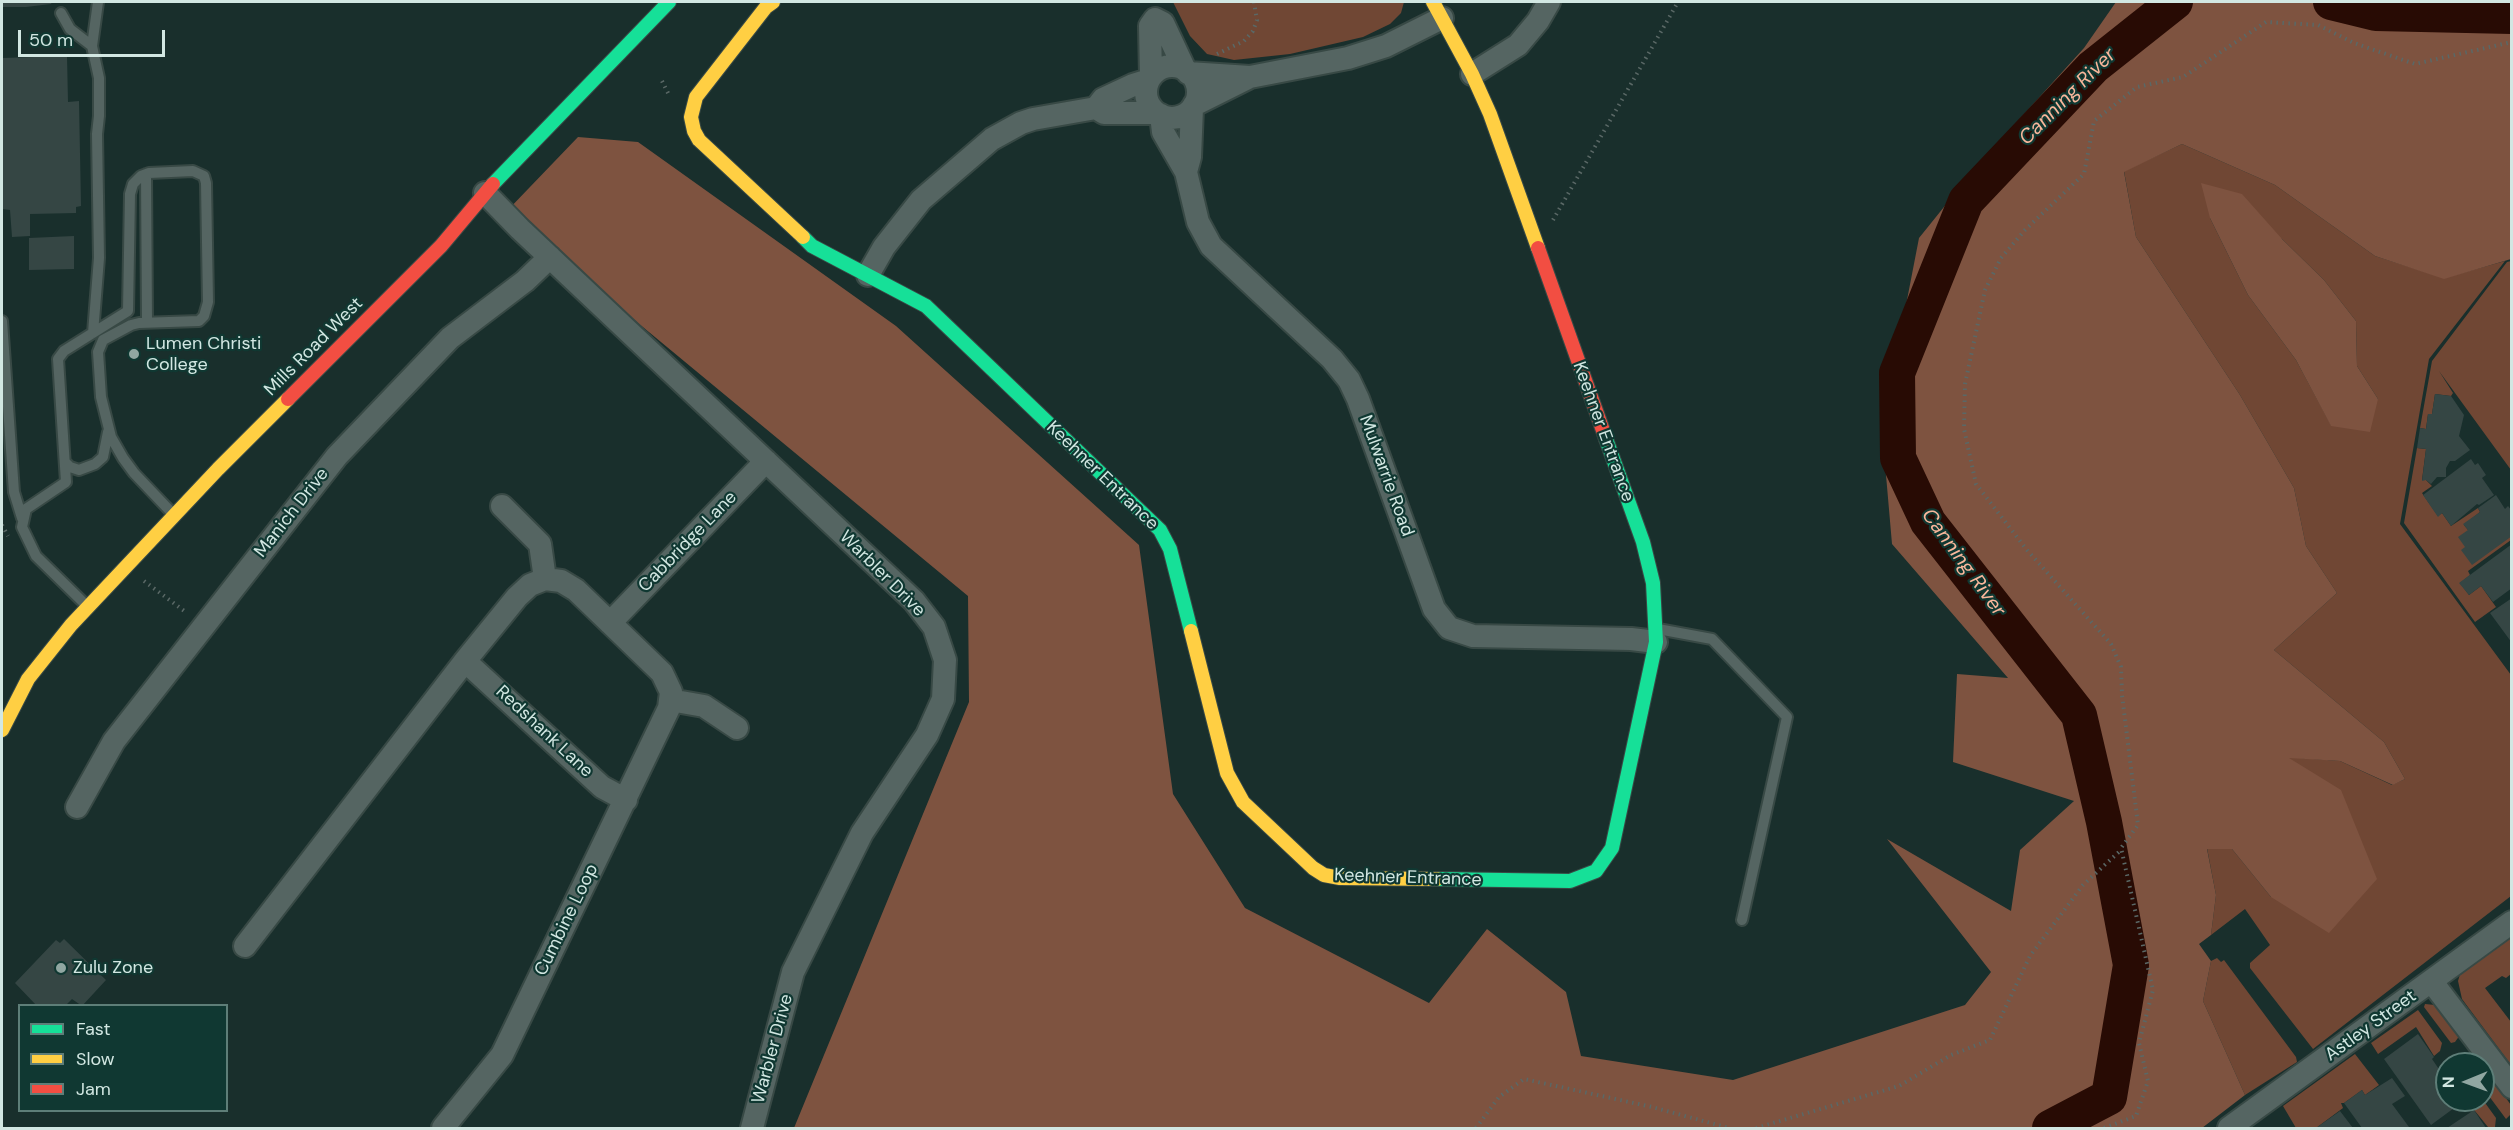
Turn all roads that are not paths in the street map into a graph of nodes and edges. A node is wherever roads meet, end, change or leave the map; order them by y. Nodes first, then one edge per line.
1 (98, 2) edge
2 (669, 2) edge
3 (773, 2) edge
4 (1549, 2) edge
5 (1154, 10) edge
6 (1437, 10) edge
7 (61, 14) dead end
8 (92, 46) junction
9 (1187, 71) junction
10 (1472, 74) junction
11 (1250, 77) junction
12 (1150, 79) junction
13 (1193, 106) junction
14 (1096, 108) junction
15 (1159, 114) junction
16 (1186, 172) junction
17 (146, 174) junction
18 (485, 193) junction
19 (550, 257) junction
20 (867, 275) junction
21 (2, 321) edge
22 (147, 322) junction
23 (93, 333) junction
24 (109, 428) junction
25 (766, 461) junction
26 (66, 463) junction
27 (502, 506) dead end
28 (174, 515) junction
29 (22, 518) junction
30 (545, 579) junction
31 (88, 607) junction
32 (610, 623) junction
33 (1656, 636) junction
34 (465, 661) junction
35 (670, 700) junction
36 (737, 728) dead end
37 (2, 730) edge
38 (626, 800) junction
39 (77, 807) dead end
40 (1742, 920) dead end
41 (2511, 922) edge
42 (244, 946) dead end
43 (2432, 982) junction
44 (2511, 1087) edge
45 (443, 1128) edge
46 (752, 1128) edge
47 (2229, 1128) edge

1 - 8 lane
2 - 18 street, Mills Road West
3 - 20 street, Keehner Entrance
4 - 10 street
5 - 9 street
5 - 12 street
6 - 10 street, Keehner Entrance
6 - 11 street
7 - 8 lane
8 - 23 lane
9 - 11 street
9 - 12 street
9 - 13 street
10 - 33 street, Keehner Entrance
11 - 13 street
12 - 14 street
12 - 15 street
13 - 15 street
13 - 16 street, Mulwarrie Road
14 - 15 street
14 - 20 street
15 - 16 street, Mulwarrie Road
16 - 33 street, Mulwarrie Road
17 - 22 lane
17 - 22 lane
17 - 23 lane
18 - 19 street, Warbler Drive
18 - 28 street, Mills Road West
19 - 25 street, Warbler Drive
19 - 39 street, Manich Drive
20 - 33 street, Keehner Entrance
21 - 29 lane
22 - 24 lane
23 - 26 lane
24 - 26 lane
24 - 28 lane
25 - 32 street, Cabbridge Lane
25 - 46 street, Warbler Drive
26 - 29 lane
27 - 30 street
28 - 31 street, Mills Road West
29 - 31 lane
30 - 32 street
30 - 34 street
31 - 37 street, Mills Road West
32 - 35 street
33 - 40 lane
34 - 38 street, Redshank Lane
34 - 42 street
35 - 36 street
35 - 38 street, Cumbine Loop
38 - 45 street, Cumbine Loop
41 - 43 street, Astley Street
43 - 44 street
43 - 47 street, Astley Street

